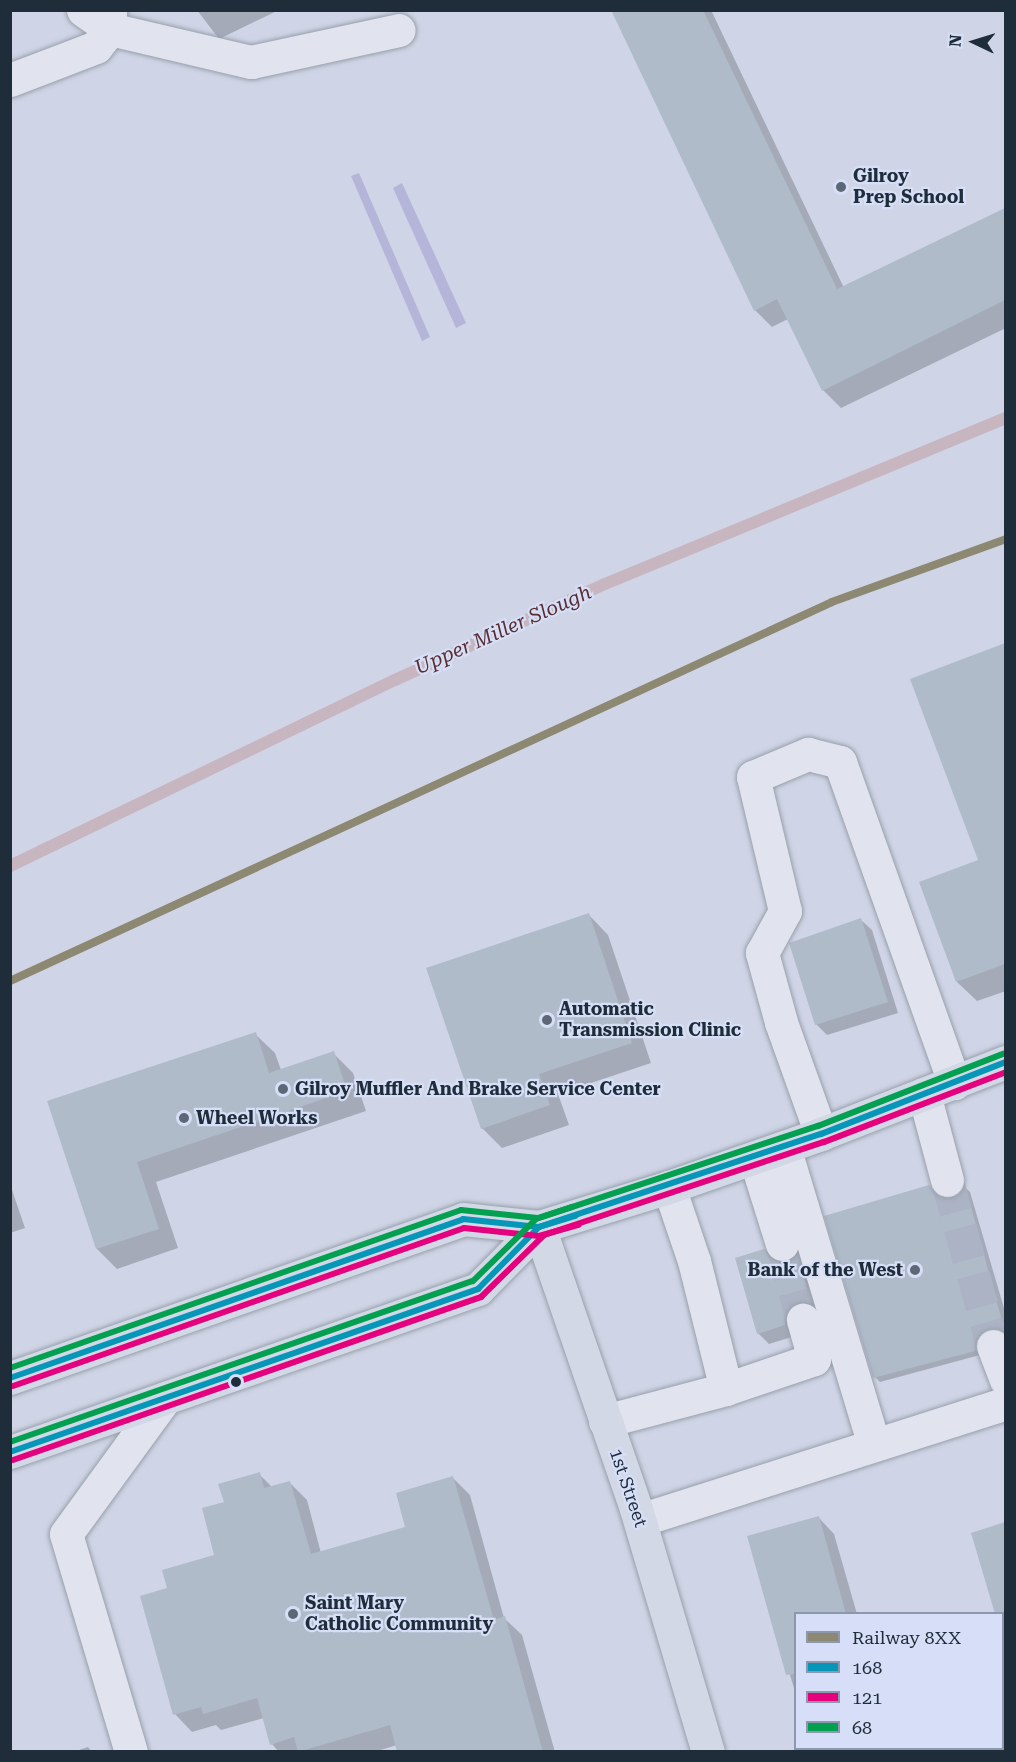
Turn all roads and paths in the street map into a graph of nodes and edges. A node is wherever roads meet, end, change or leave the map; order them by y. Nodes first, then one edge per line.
1 (83, 10) edge
2 (110, 20) edge
3 (399, 30) dead end
4 (10, 80) edge
5 (1005, 1062) edge
6 (939, 1088) junction
7 (821, 1134) junction
8 (770, 1152) junction
9 (947, 1180) tunnel mouth
10 (669, 1188) junction
11 (539, 1227) junction
12 (782, 1244) tunnel mouth
13 (803, 1320) tunnel mouth
14 (993, 1346) tunnel mouth
15 (10, 1378) edge
16 (1005, 1380) edge
17 (726, 1389) junction
18 (165, 1398) junction
19 (1005, 1403) edge
20 (605, 1421) junction
21 (874, 1445) junction
22 (10, 1452) edge
23 (640, 1520) junction
24 (704, 1750) edge
25 (131, 1752) edge

1 - 2 street
2 - 3 street
2 - 4 street
5 - 6 main road
6 - 7 main road
6 - 7 street
6 - 9 street
7 - 8 main road
8 - 10 main road
8 - 12 street
8 - 21 street
10 - 11 main road
10 - 17 street
11 - 15 main road
11 - 18 main road
11 - 20 main road, 1st Street
13 - 17 street
14 - 16 street
17 - 20 street
18 - 22 main road
18 - 25 street
19 - 21 street
20 - 23 main road, 1st Street
21 - 23 street
23 - 24 main road, 1st Street

